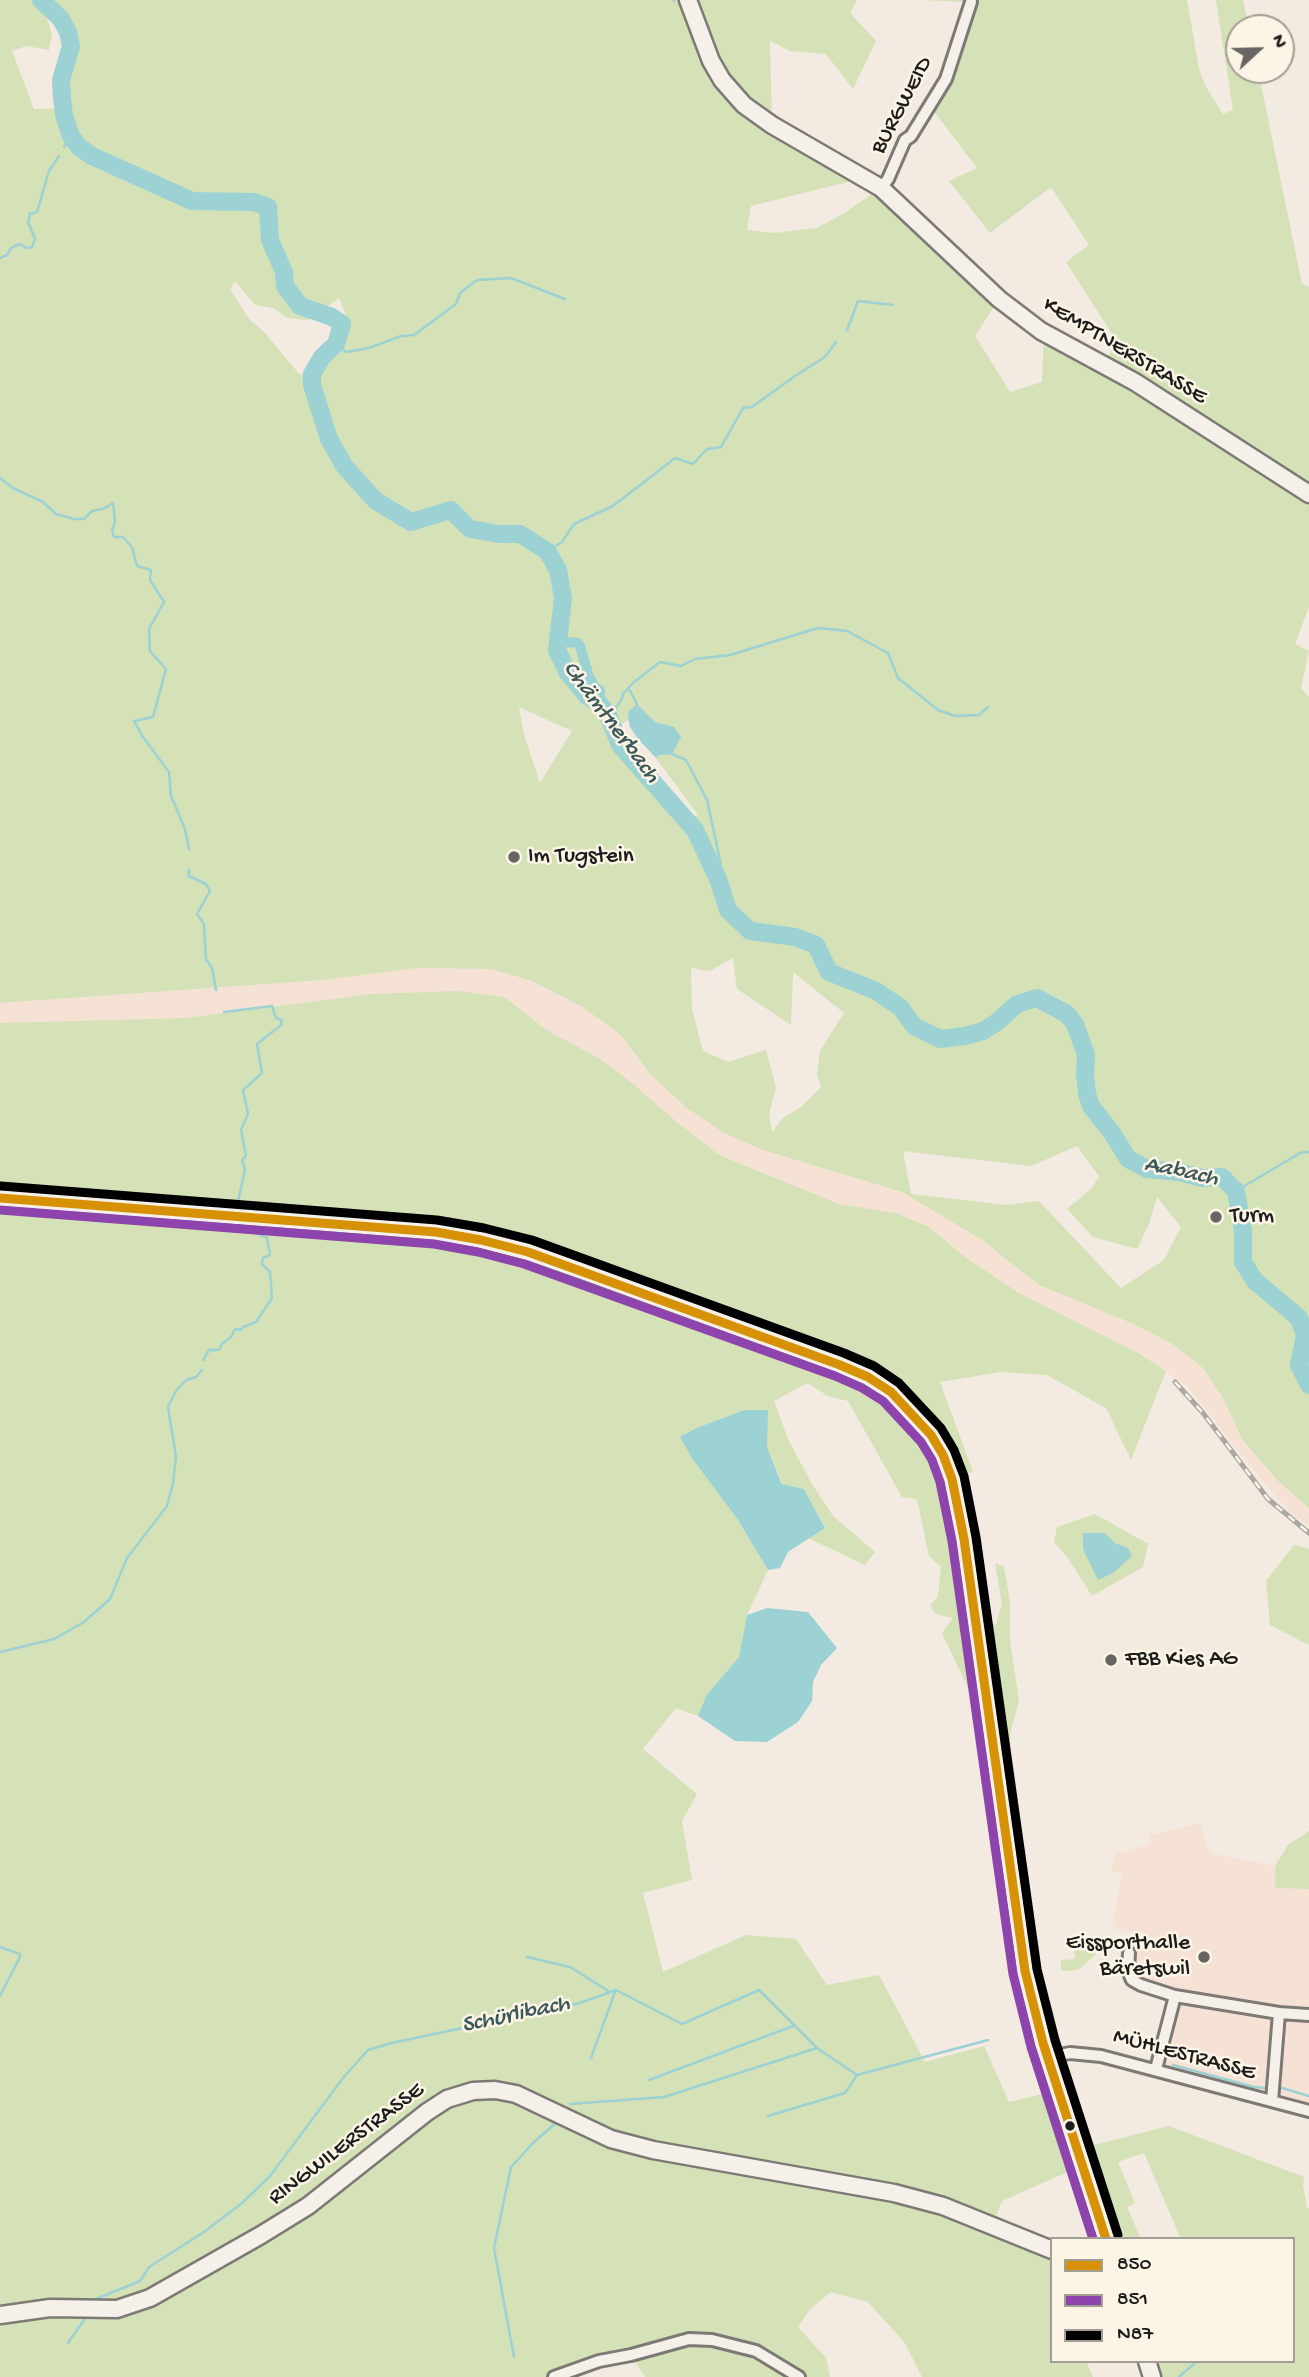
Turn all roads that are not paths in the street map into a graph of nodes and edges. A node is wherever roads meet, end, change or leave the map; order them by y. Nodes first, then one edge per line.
1 (688, 0) edge
2 (971, 2) dead end
3 (881, 188) junction
4 (1309, 495) edge
5 (0, 1198) edge
6 (1129, 1953) dead end
7 (1175, 1996) junction
8 (1279, 2013) junction
9 (1309, 2015) edge
10 (1048, 2057) junction
11 (1156, 2069) junction
12 (1272, 2101) junction
13 (1309, 2111) edge
14 (1105, 2237) edge
15 (1050, 2249) edge
16 (0, 2315) edge
17 (554, 2377) edge
18 (799, 2377) edge

1 - 3 street, KEMPTNERSTRASSE
2 - 3 street, BURGWEID
3 - 4 street, KEMPTNERSTRASSE
5 - 10 street
6 - 7 street
7 - 8 street
7 - 11 street
8 - 9 street
8 - 12 street
10 - 11 street, MÜHLESTRASSE
10 - 14 street
11 - 12 street, MÜHLESTRASSE
12 - 13 street, MÜHLESTRASSE
15 - 16 street, RINGWILERSTRASSE
17 - 18 street

